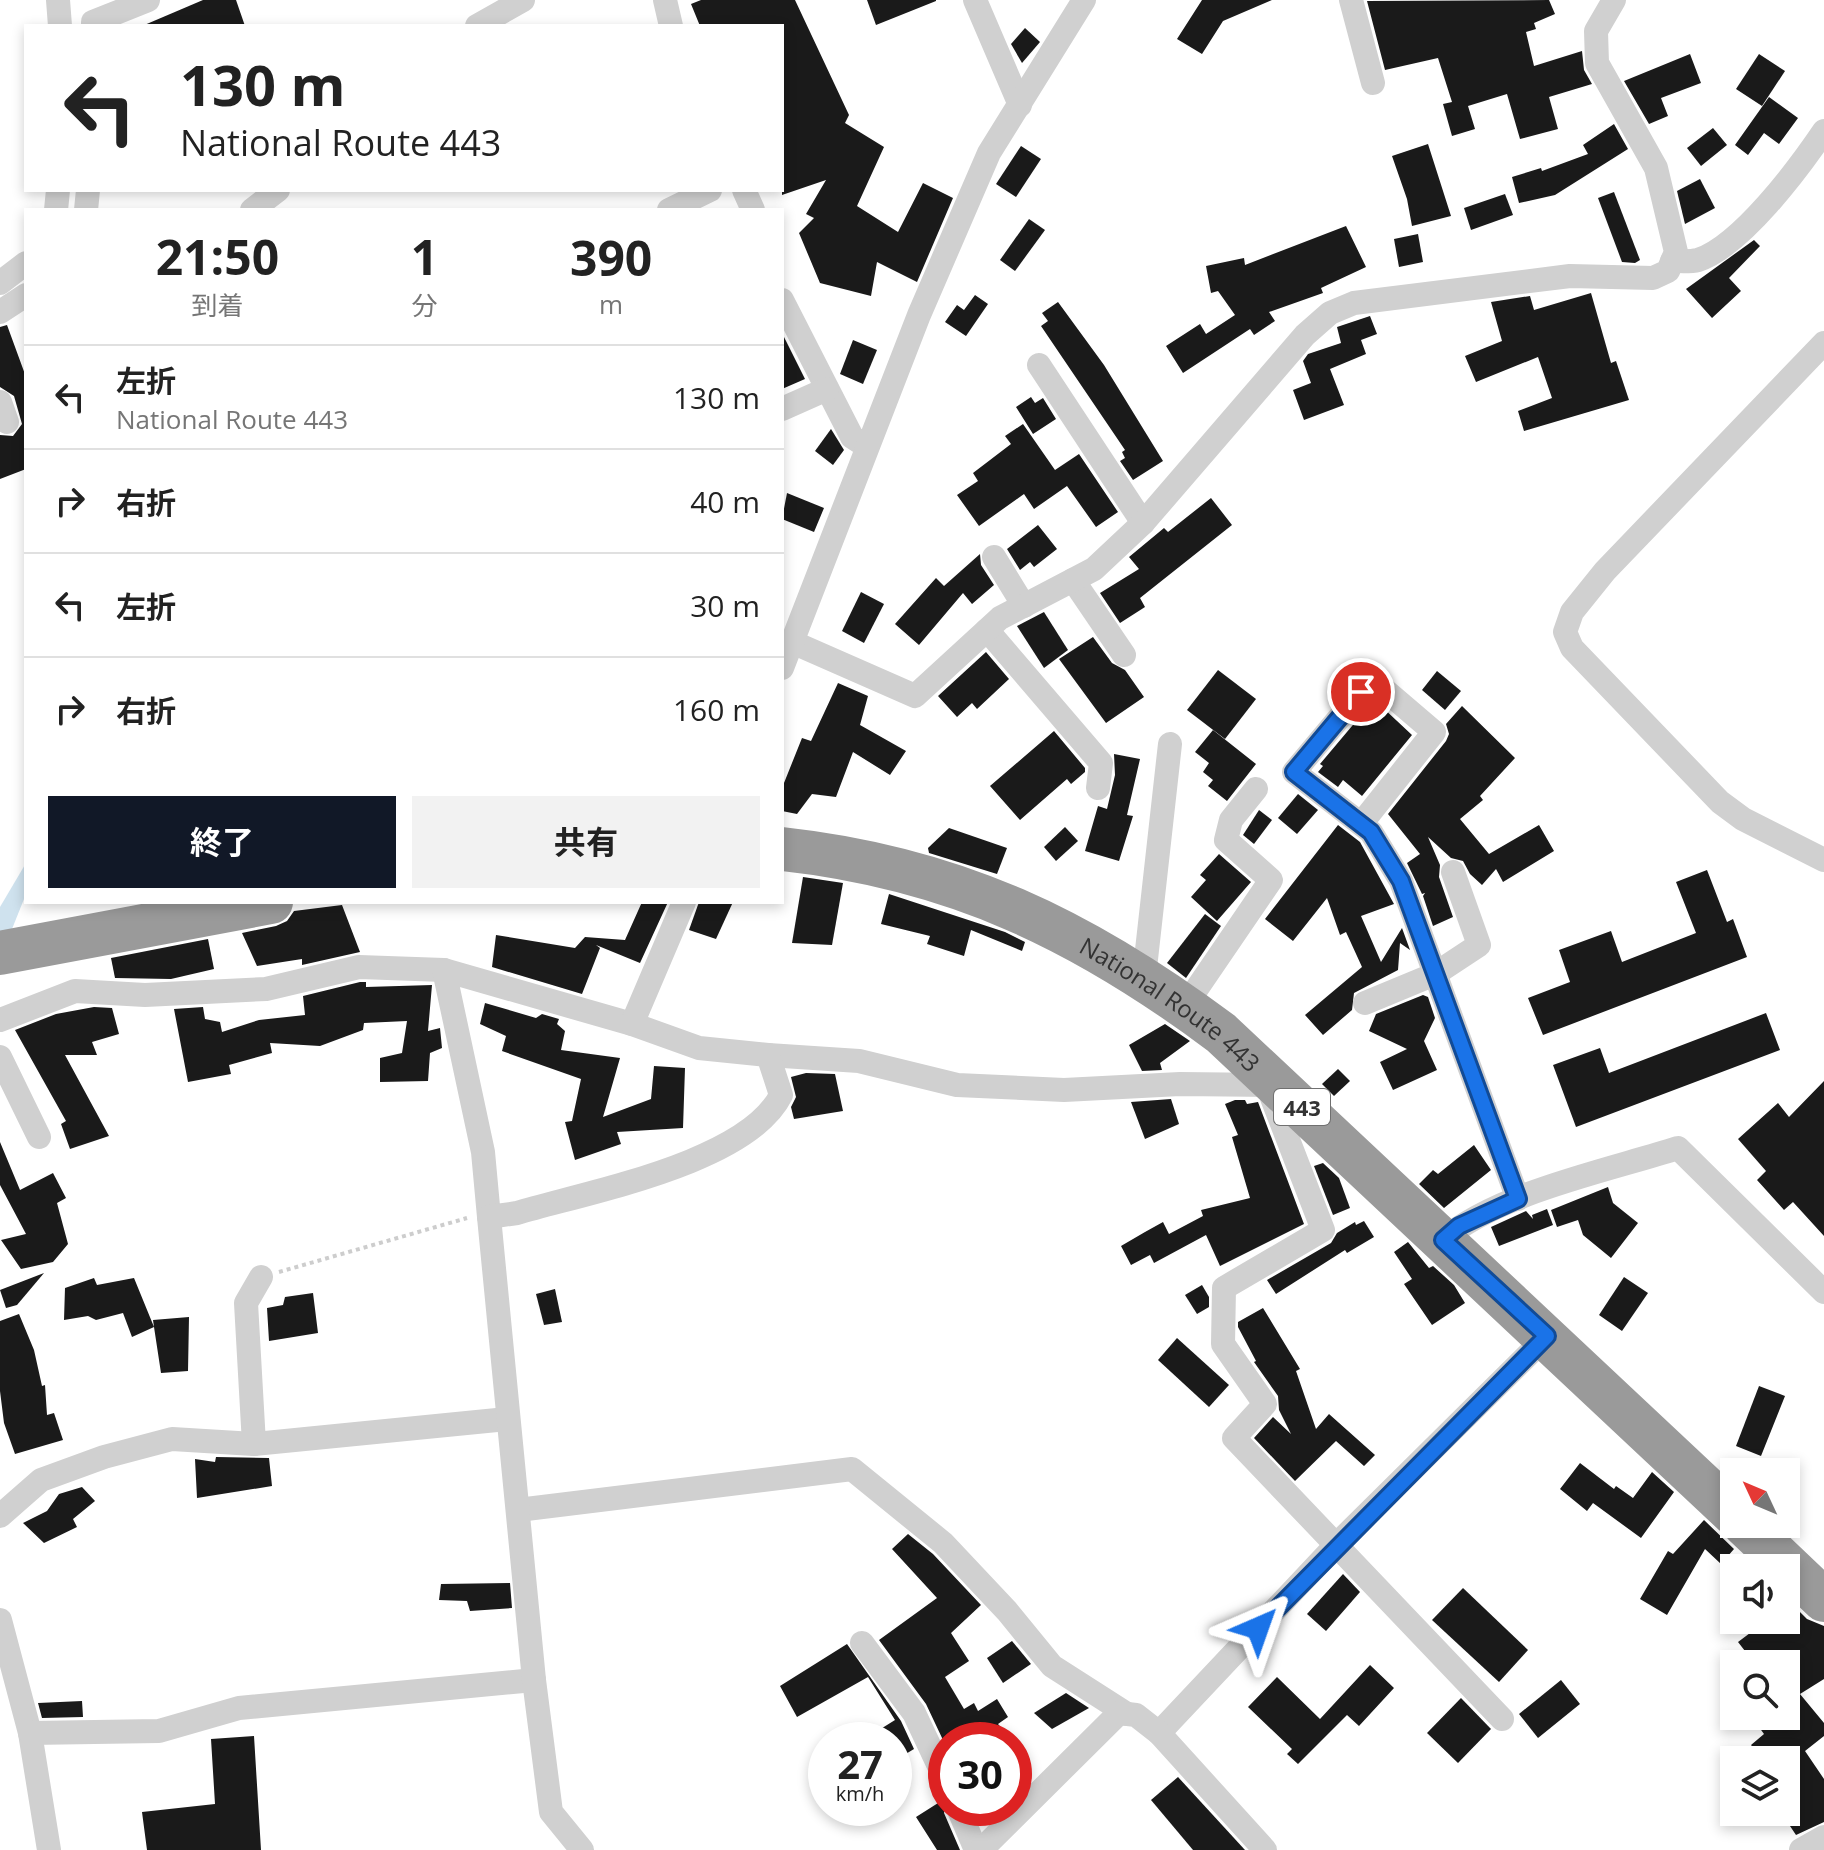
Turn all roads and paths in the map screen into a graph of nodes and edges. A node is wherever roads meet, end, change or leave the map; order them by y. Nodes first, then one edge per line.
1 (58, 0) edge
2 (148, 0) edge
3 (523, 0) edge
4 (665, 0) edge
5 (975, 0) edge
6 (1084, 0) edge
7 (1351, 0) edge
8 (1614, 0) edge
9 (60, 24) edge
10 (93, 24) edge
11 (481, 24) edge
12 (671, 24) edge
13 (1373, 83) dead end
14 (1020, 105) junction
15 (1824, 131) edge
16 (275, 192) edge
17 (706, 192) edge
18 (255, 208) edge
19 (673, 208) edge
20 (1672, 261) junction
21 (24, 265) edge
22 (0, 283) edge
23 (24, 296) edge
24 (784, 304) edge
25 (0, 312) edge
26 (1824, 343) edge
27 (1039, 365) dead end
28 (827, 389) junction
29 (784, 408) edge
30 (866, 446) junction
31 (1143, 523) junction
32 (994, 557) dead end
33 (1073, 580) junction
34 (1024, 606) junction
35 (987, 630) junction
36 (792, 642) junction
37 (1124, 655) dead end
38 (784, 663) edge
39 (1170, 744) dead end
40 (1098, 788) dead end
41 (1256, 789) dead end
42 (1361, 824) junction
43 (784, 849) edge
44 (1824, 860) edge
45 (1453, 872) dead end
46 (260, 904) edge
47 (683, 904) edge
48 (0, 953) edge
49 (444, 970) junction
50 (1435, 974) junction
51 (1144, 977) junction
52 (1365, 1003) dead end
53 (1185, 1006) junction
54 (0, 1020) edge
55 (632, 1024) junction
56 (768, 1055) junction
57 (0, 1057) edge
58 (1278, 1085) junction
59 (39, 1137) dead end
60 (1518, 1199) junction
61 (489, 1217) junction
62 (1443, 1240) junction
63 (261, 1277) joint
64 (1824, 1292) edge
65 (1547, 1336) junction
66 (507, 1419) junction
67 (254, 1444) junction
68 (1720, 1501) edge
69 (518, 1510) junction
70 (0, 1516) edge
71 (1759, 1538) edge
72 (1337, 1544) junction
73 (1824, 1600) edge
74 (0, 1620) edge
75 (862, 1643) dead end
76 (534, 1680) junction
77 (1127, 1714) junction
78 (1502, 1719) dead end
79 (30, 1733) junction
80 (1159, 1733) junction
81 (928, 1743) edge
82 (967, 1826) edge
83 (1824, 1837) edge
84 (49, 1850) edge
85 (582, 1850) edge
86 (979, 1850) edge
87 (1265, 1850) edge
88 (1801, 1850) edge

1 - 9 street
2 - 10 street
3 - 11 street
4 - 12 street
5 - 14 street
6 - 14 street
7 - 13 street
8 - 20 street
14 - 30 street
15 - 20 street
16 - 18 street
17 - 19 street
20 - 31 street
21 - 22 street
23 - 25 street
24 - 28 street
26 - 44 street
27 - 31 street
28 - 29 street
28 - 30 street
30 - 36 street
31 - 33 street
32 - 34 street
33 - 34 street
33 - 37 street
34 - 35 street
35 - 36 street
35 - 40 street
36 - 38 street
39 - 51 street
41 - 53 street
42 - 42 street
42 - 50 street
43 - 51 highway, National Route 443 / 443
45 - 50 street
46 - 48 highway
47 - 55 street
49 - 54 street
49 - 55 street
49 - 61 street
50 - 52 street
50 - 60 street
51 - 53 highway, National Route 443 / 443
53 - 58 highway, National Route 443 / 443
55 - 56 street
56 - 58 street
56 - 61 street
57 - 59 street
58 - 62 highway, National Route 443 / 443
58 - 72 street
60 - 62 street
60 - 64 street
61 - 63 path
61 - 66 street
62 - 65 highway, National Route 443 / 443
63 - 67 street
65 - 68 highway, National Route 443 / 443
65 - 72 street
66 - 67 street
66 - 69 street
67 - 70 street
69 - 76 street
69 - 77 street
71 - 73 highway
72 - 78 street
72 - 80 street
74 - 79 street
75 - 81 street
76 - 79 street
76 - 85 street
77 - 80 street
77 - 86 street
79 - 84 street
80 - 87 street
82 - 86 street
83 - 88 street

